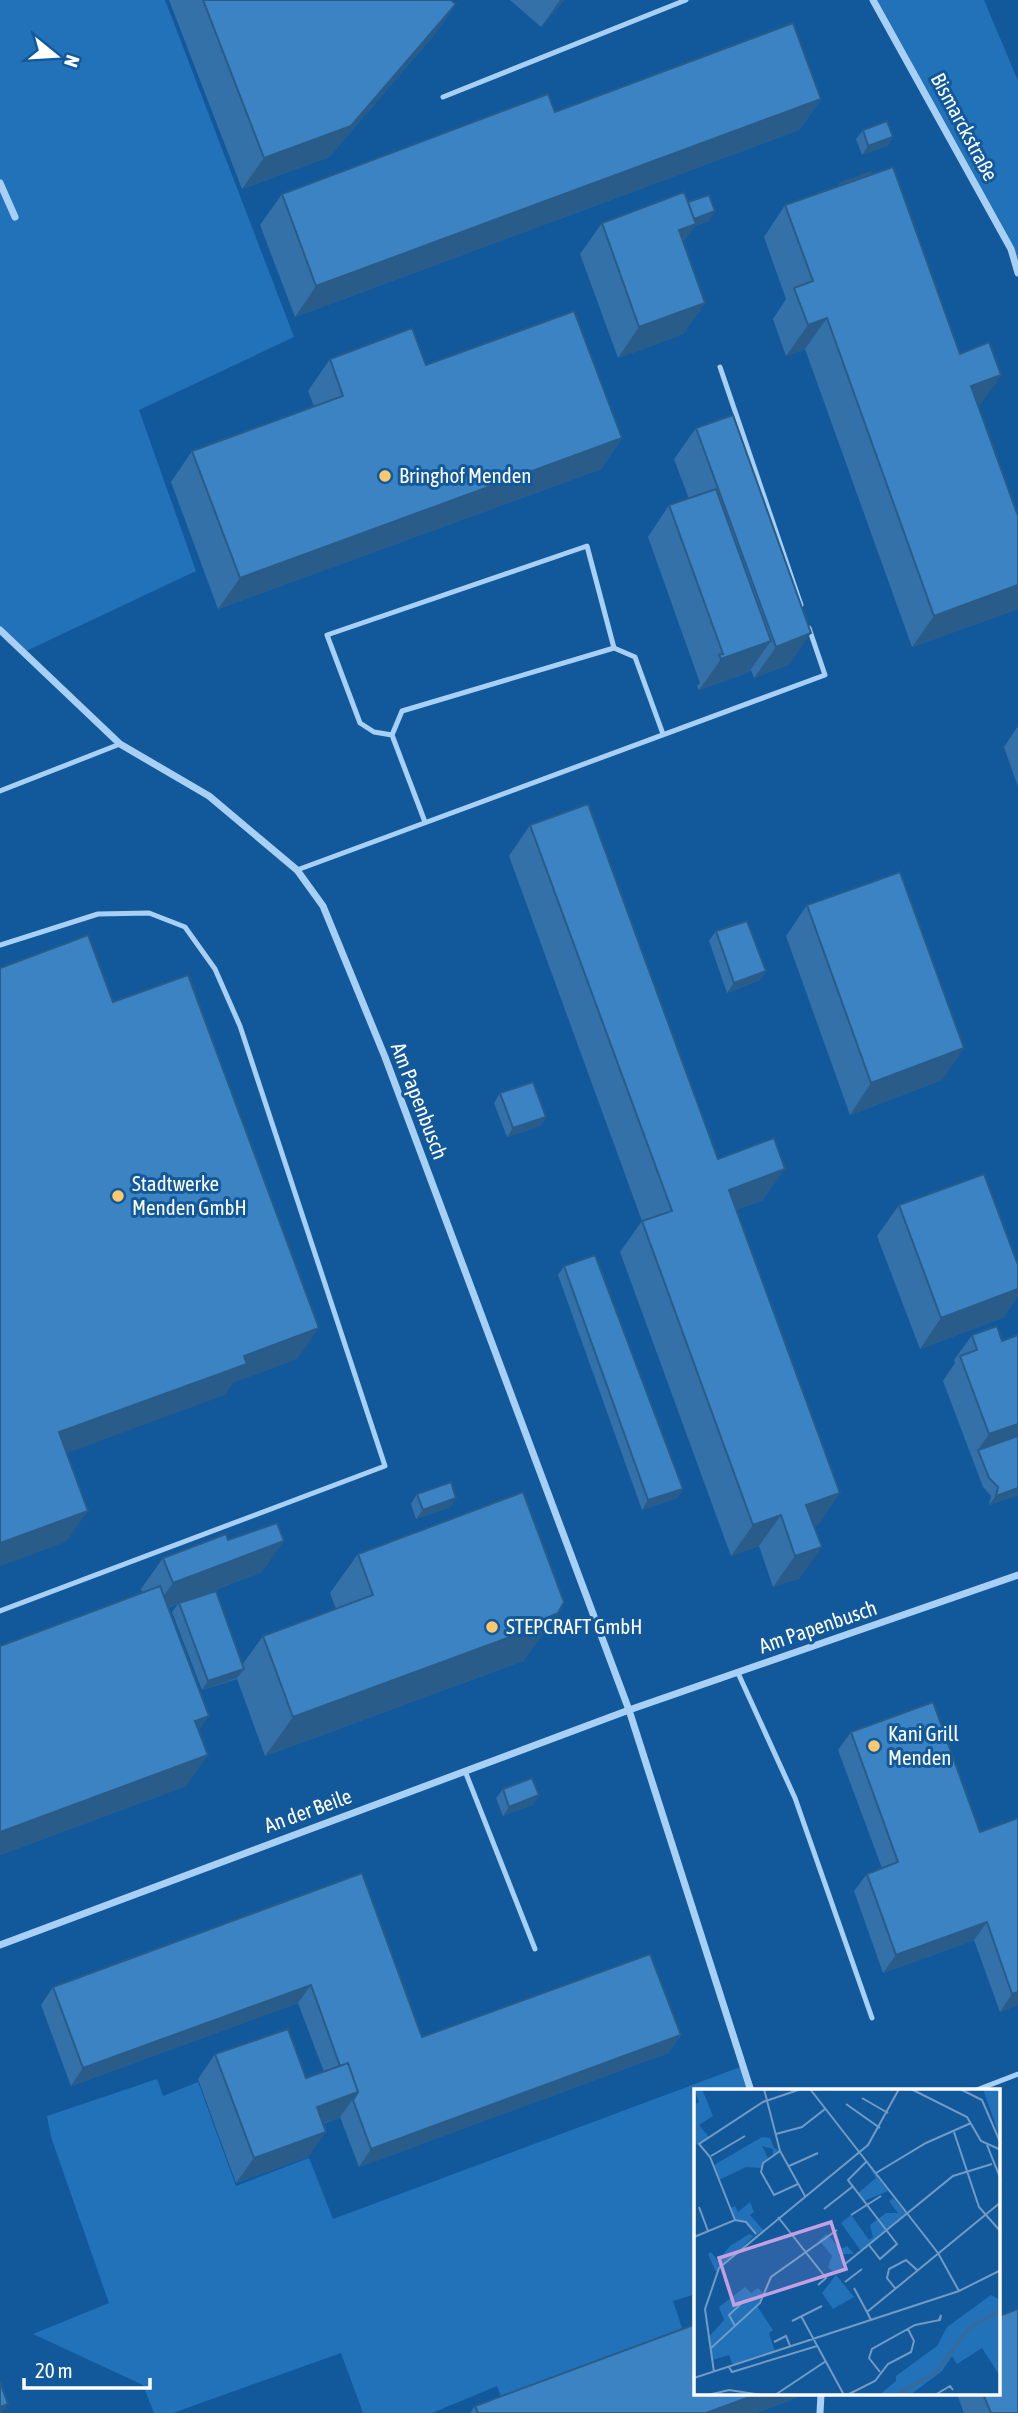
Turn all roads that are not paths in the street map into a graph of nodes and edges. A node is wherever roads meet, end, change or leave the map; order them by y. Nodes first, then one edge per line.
1 (686, 0) edge
2 (873, 0) edge
3 (443, 97) dead end
4 (0, 183) edge
5 (15, 217) dead end
6 (1018, 273) edge
7 (720, 367) dead end
8 (803, 611) edge
9 (808, 624) edge
10 (0, 629) edge
11 (614, 648) junction
12 (663, 734) junction
13 (392, 735) junction
14 (120, 744) junction
15 (0, 791) edge
16 (425, 822) junction
17 (297, 870) junction
18 (0, 945) edge
19 (1018, 1575) edge
20 (0, 1611) edge
21 (738, 1673) junction
22 (629, 1710) junction
23 (465, 1771) junction
24 (0, 1945) edge
25 (535, 1949) dead end
26 (872, 2018) dead end
27 (1018, 2074) edge
28 (750, 2089) edge
29 (979, 2089) edge

1 - 3 lane
2 - 6 street, Bismarckstraße
4 - 5 street
7 - 8 lane
9 - 12 lane
10 - 14 street, Am Papenbusch
11 - 12 lane
11 - 13 lane
11 - 13 lane
12 - 16 lane
13 - 16 lane
14 - 15 lane
14 - 17 street, Am Papenbusch
16 - 17 lane
17 - 22 street, Am Papenbusch
18 - 20 lane
19 - 21 street, Am Papenbusch
21 - 22 street, Am Papenbusch
21 - 26 lane
22 - 23 street, An der Beile
22 - 28 street, Am Papenbusch
23 - 24 street, An der Beile
23 - 25 lane
27 - 29 lane

